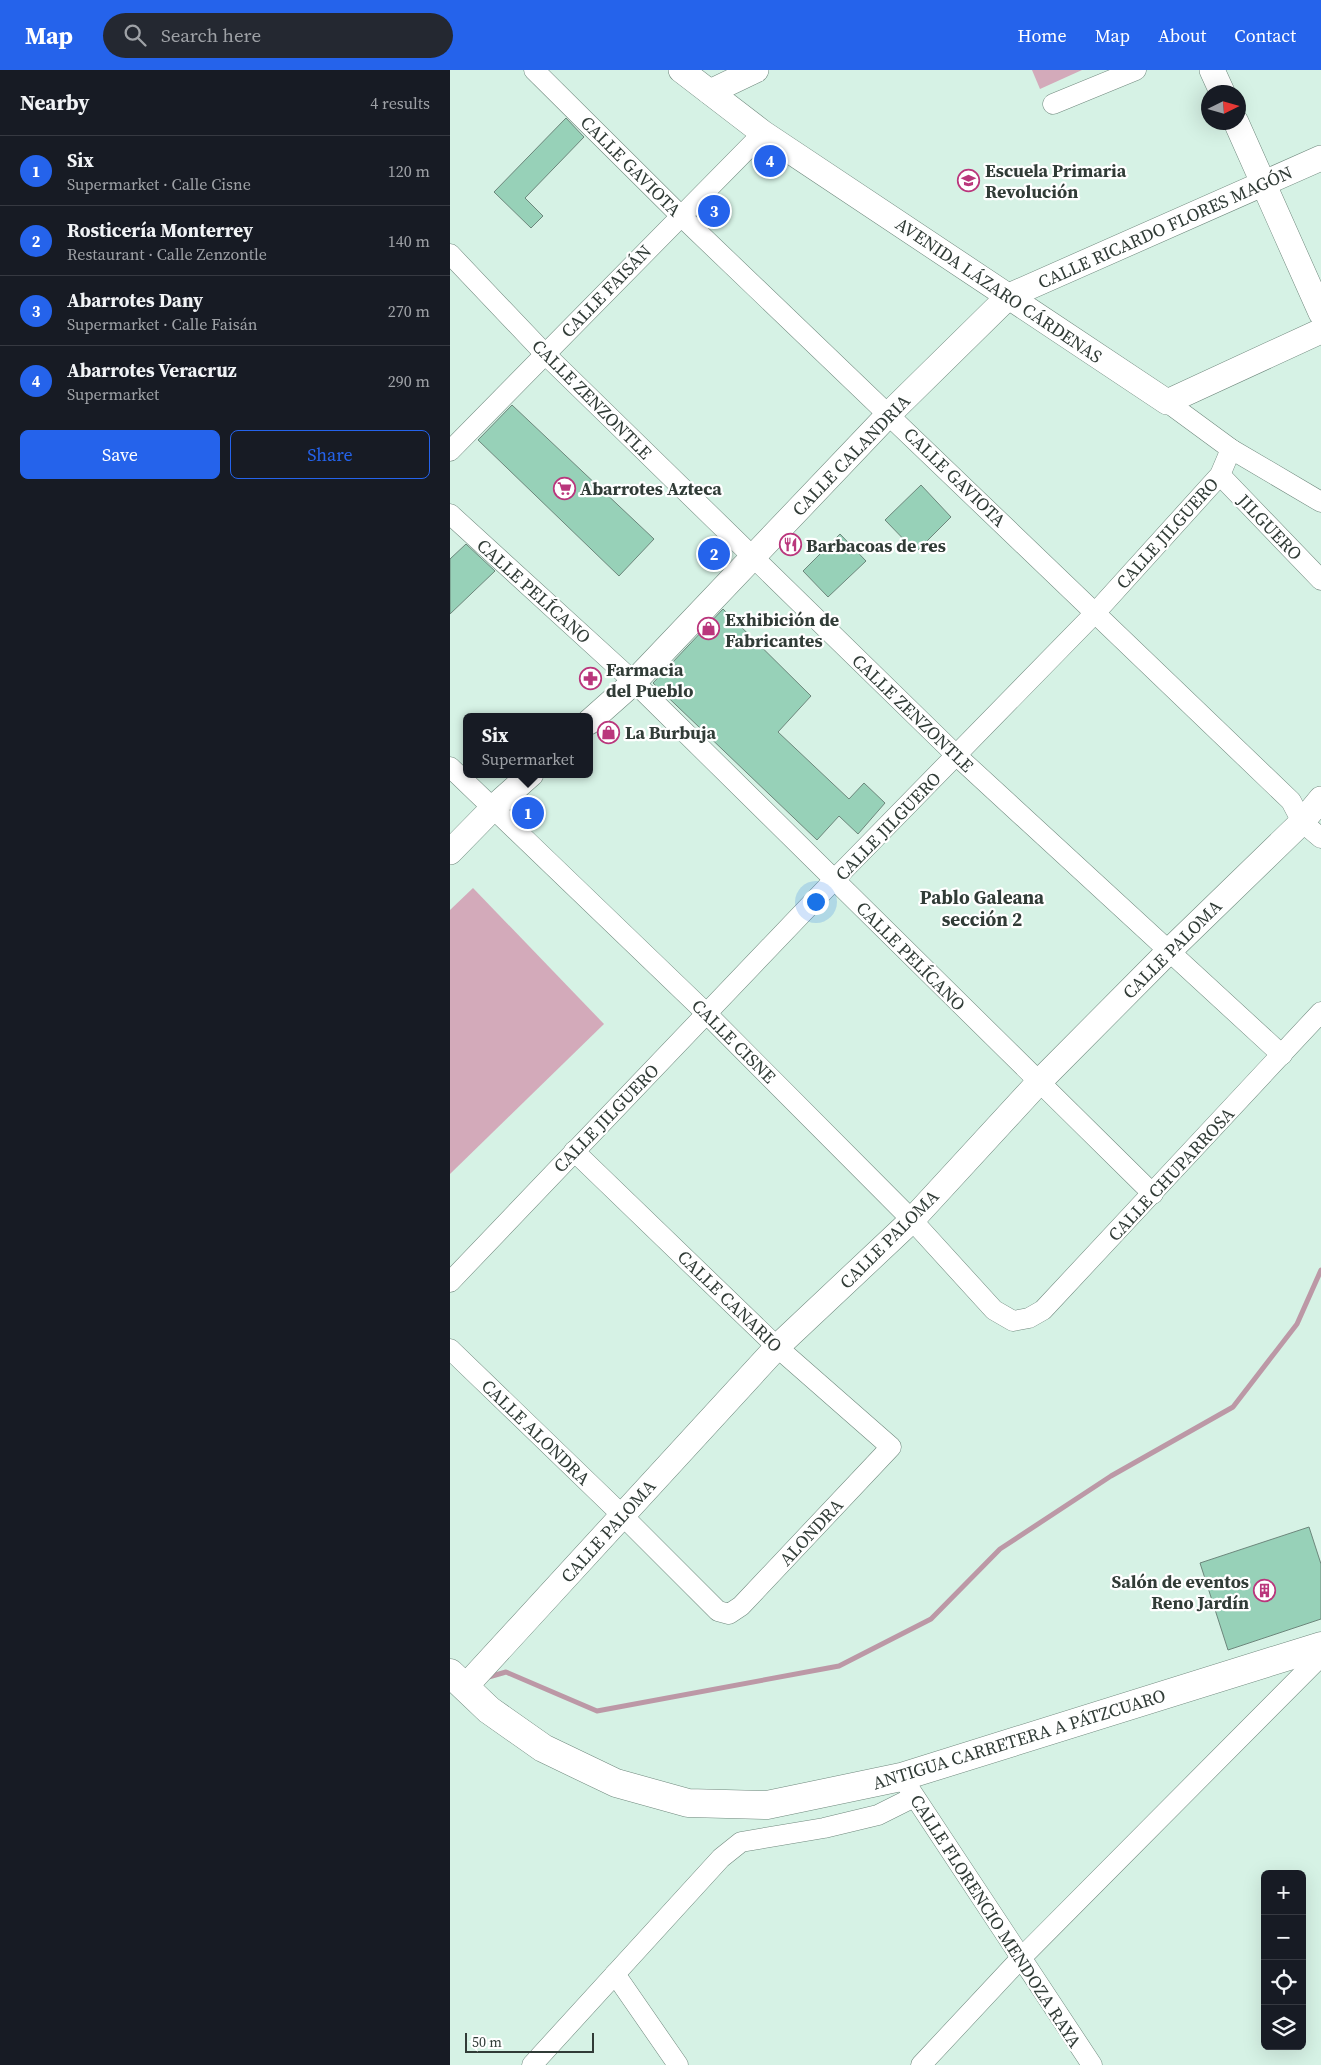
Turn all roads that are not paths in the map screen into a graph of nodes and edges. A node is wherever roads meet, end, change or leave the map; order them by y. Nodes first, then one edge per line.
1 (534, 70) edge
2 (756, 70) edge
3 (1136, 70) edge
4 (1212, 70) edge
5 (685, 71) edge
6 (1219, 85) edge
7 (710, 92) junction
8 (1053, 104) dead end
9 (1240, 130) edge
10 (763, 132) junction
11 (1321, 158) edge
12 (1263, 183) junction
13 (680, 215) junction
14 (450, 254) edge
15 (1009, 296) junction
16 (1321, 313) edge
17 (1321, 332) edge
18 (545, 354) junction
19 (1167, 402) junction
20 (889, 414) junction
21 (1232, 449) junction
22 (450, 450) edge
23 (1220, 475) junction
24 (1321, 502) edge
25 (450, 514) edge
26 (754, 558) junction
27 (1321, 580) edge
28 (1096, 612) junction
29 (634, 682) junction
30 (593, 718) edge
31 (956, 756) junction
32 (450, 767) edge
33 (527, 778) edge
34 (1308, 806) edge
35 (494, 807) junction
36 (1321, 838) edge
37 (450, 852) edge
38 (834, 880) junction
39 (1168, 951) junction
40 (1321, 1012) edge
41 (706, 1014) junction
42 (1282, 1055) junction
43 (1039, 1082) junction
44 (574, 1151) junction
45 (1153, 1194) junction
46 (912, 1220) junction
47 (450, 1282) edge
48 (1012, 1321) joint
49 (777, 1347) junction
50 (450, 1349) edge
51 (891, 1447) joint
52 (622, 1515) junction
53 (729, 1614) joint
54 (1321, 1646) edge
55 (1321, 1656) edge
56 (458, 1680) edge
57 (908, 1787) junction
58 (1021, 1958) junction
59 (615, 1974) junction
60 (532, 2065) edge
61 (678, 2065) edge
62 (921, 2065) edge
63 (1092, 2065) edge

1 - 13 street, CALLE GAVIOTA
2 - 7 street
3 - 8 street
4 - 6 street
5 - 7 street, AVENIDA LÁZARO CÁRDENAS
7 - 10 street, AVENIDA LÁZARO CÁRDENAS
9 - 12 street
10 - 13 street, CALLE FAISÁN
10 - 15 street, AVENIDA LÁZARO CÁRDENAS
11 - 12 street, CALLE RICARDO FLORES MAGÓN
12 - 15 street, CALLE RICARDO FLORES MAGÓN
12 - 16 street
13 - 18 street, CALLE FAISÁN
13 - 20 street, CALLE GAVIOTA
14 - 18 street, CALLE ZENZONTLE
15 - 19 street, AVENIDA LÁZARO CÁRDENAS
15 - 20 street, CALLE CALANDRIA
17 - 19 street
18 - 22 street, CALLE FAISÁN
18 - 26 street, CALLE ZENZONTLE
19 - 21 street, AVENIDA LÁZARO CÁRDENAS
20 - 26 street, CALLE CALANDRIA
20 - 28 street, CALLE GAVIOTA
21 - 23 street, CALLE JILGUERO
21 - 24 street, AVENIDA LÁZARO CÁRDENAS
23 - 27 street, JILGUERO
23 - 28 street, CALLE JILGUERO
25 - 29 street, CALLE PELÍCANO
26 - 29 street, CALLE CALANDRIA
26 - 31 street, CALLE ZENZONTLE
28 - 31 street, CALLE JILGUERO
28 - 34 street, CALLE GAVIOTA
29 - 30 street, CALLE CALANDRIA
29 - 38 street, CALLE PELÍCANO
31 - 38 street, CALLE JILGUERO
31 - 39 street, CALLE ZENZONTLE
32 - 35 street, CALLE CISNE
33 - 35 street
34 - 36 street, CALLE GAVIOTA
34 - 39 street, CALLE PALOMA
35 - 37 street
35 - 41 street, CALLE CISNE
38 - 41 street, CALLE JILGUERO
38 - 43 street, CALLE PELÍCANO
39 - 42 street, CALLE ZENZONTLE
39 - 43 street, CALLE PALOMA
40 - 42 street, CALLE CHUPARROSA
41 - 44 street, CALLE JILGUERO
41 - 46 street, CALLE CISNE
42 - 45 street, CALLE CHUPARROSA
43 - 45 street, CALLE PELÍCANO
43 - 46 street, CALLE PALOMA
44 - 47 street, CALLE JILGUERO
44 - 49 street, CALLE CANARIO
45 - 48 street, CALLE CHUPARROSA
46 - 48 street, CALLE CISNE
46 - 49 street, CALLE PALOMA
49 - 51 street, CALLE CANARIO
49 - 52 street, CALLE PALOMA
50 - 52 street, CALLE ALONDRA
51 - 53 street, ALONDRA
52 - 53 street, CALLE ALONDRA
52 - 56 street, CALLE PALOMA
54 - 57 main road, ANTIGUA CARRETERA A PÁTZCUARO
55 - 58 street
56 - 57 main road, ANTIGUA CARRETERA A PÁTZCUARO
57 - 58 street, CALLE FLORENCIO MENDOZA RAYA
57 - 59 street
58 - 62 street
58 - 63 street, CALLE FLORENCIO MENDOZA RAYA
59 - 60 street
59 - 61 street

